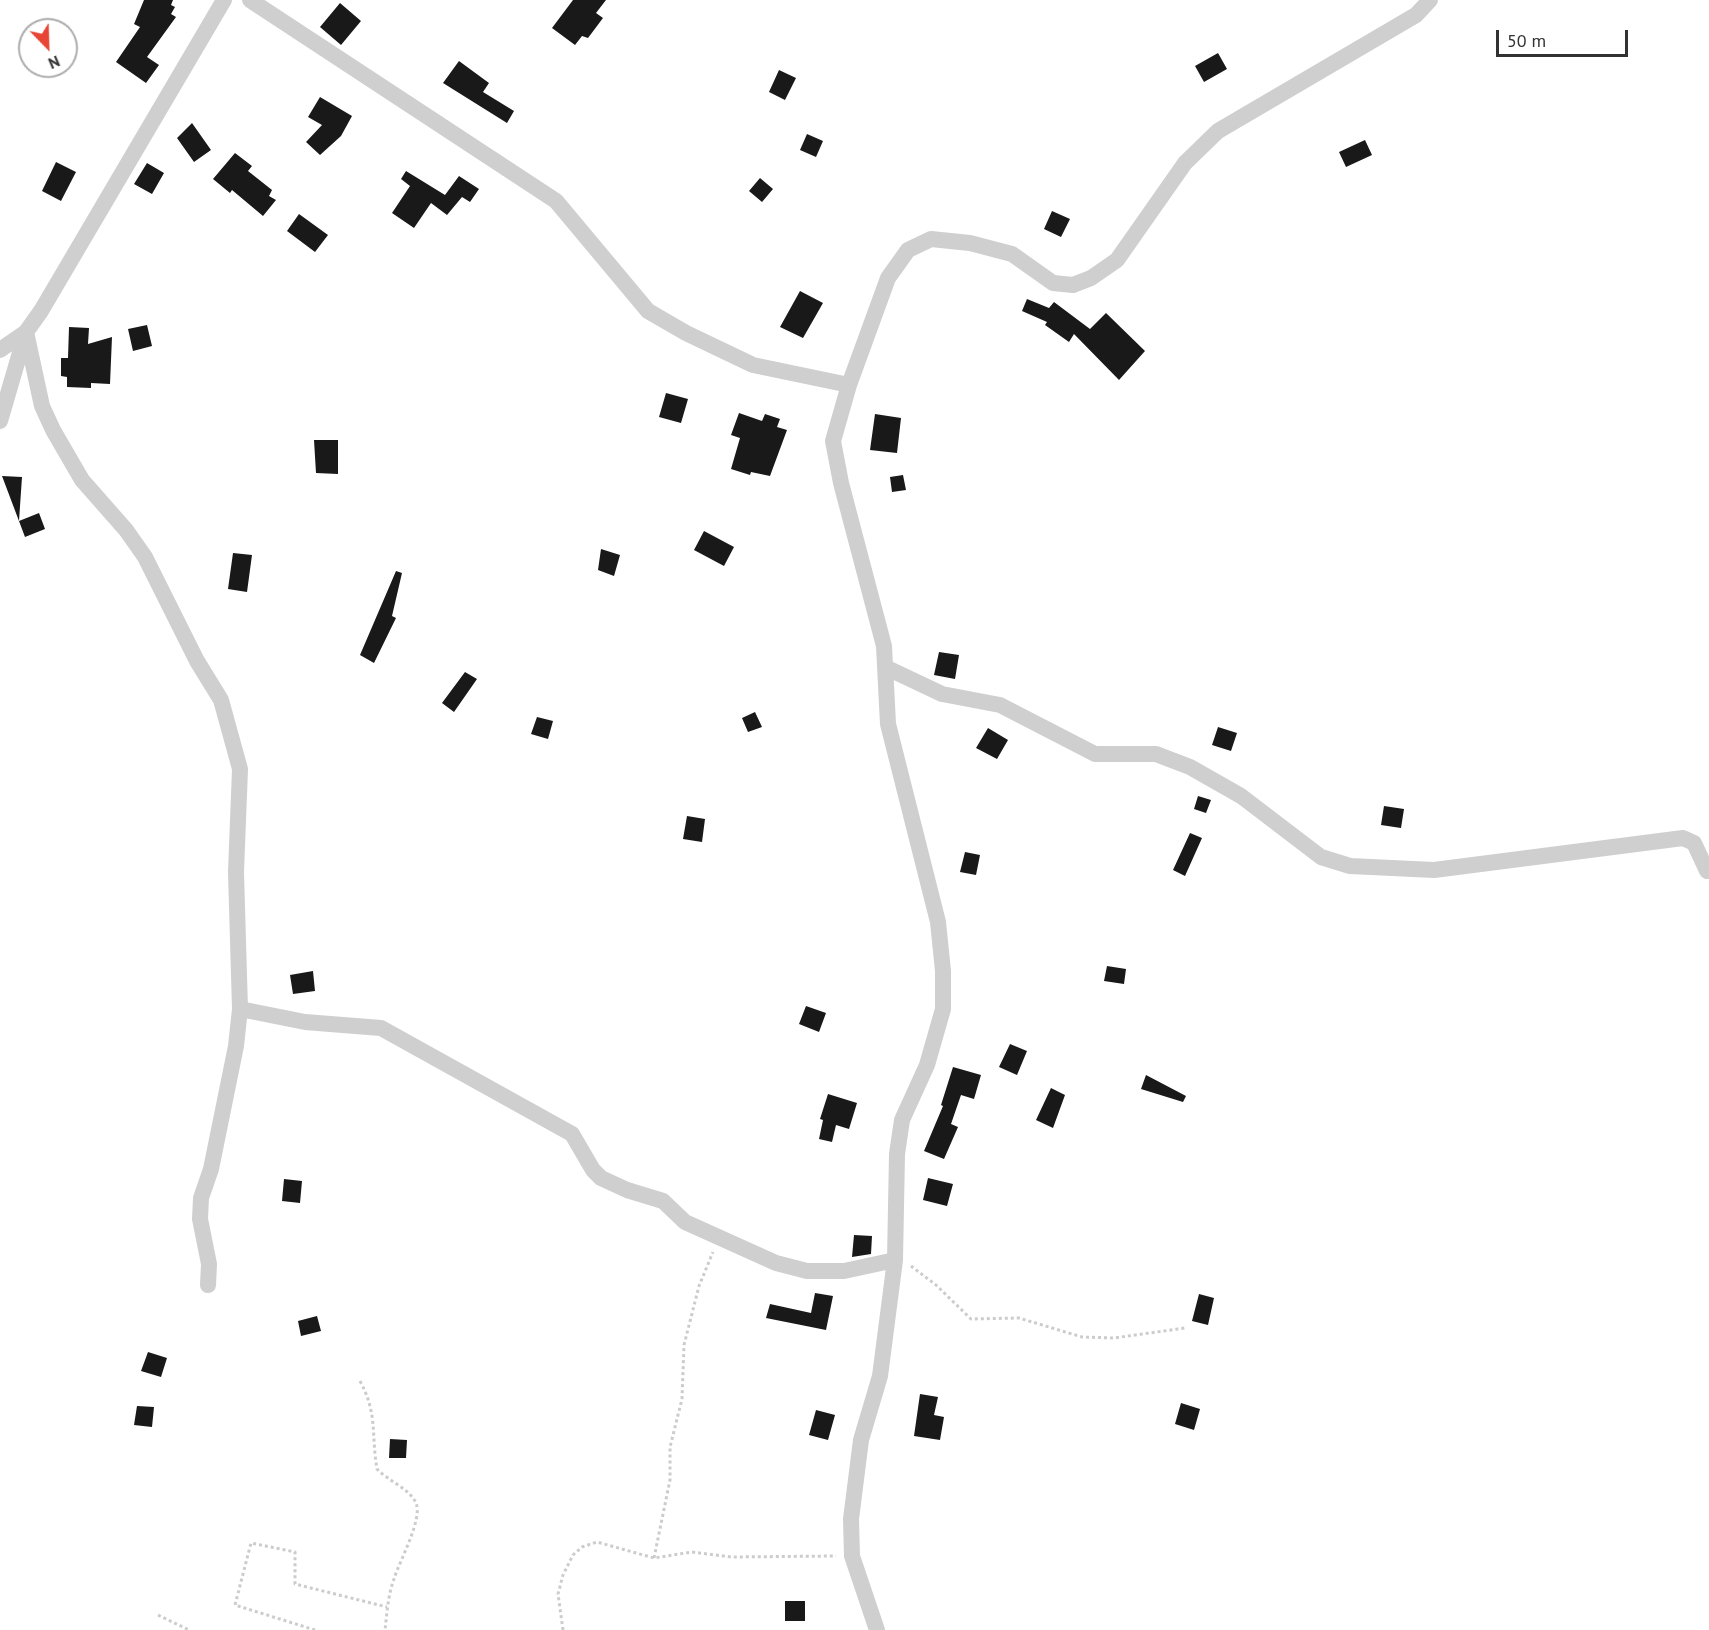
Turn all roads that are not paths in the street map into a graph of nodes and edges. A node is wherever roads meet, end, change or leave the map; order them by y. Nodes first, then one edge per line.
1 (224, 0) edge
2 (250, 0) edge
3 (1430, 0) edge
4 (26, 332) junction
5 (0, 350) edge
6 (849, 385) junction
7 (0, 421) edge
8 (888, 668) junction
9 (1707, 871) dead end
10 (240, 1009) junction
11 (896, 1260) junction
12 (208, 1285) dead end
13 (878, 1630) edge

1 - 4 street
2 - 6 street
3 - 6 street
4 - 5 street
4 - 7 street
4 - 10 street
6 - 8 street
8 - 9 street
8 - 11 street
10 - 11 street
10 - 12 street
11 - 13 street

